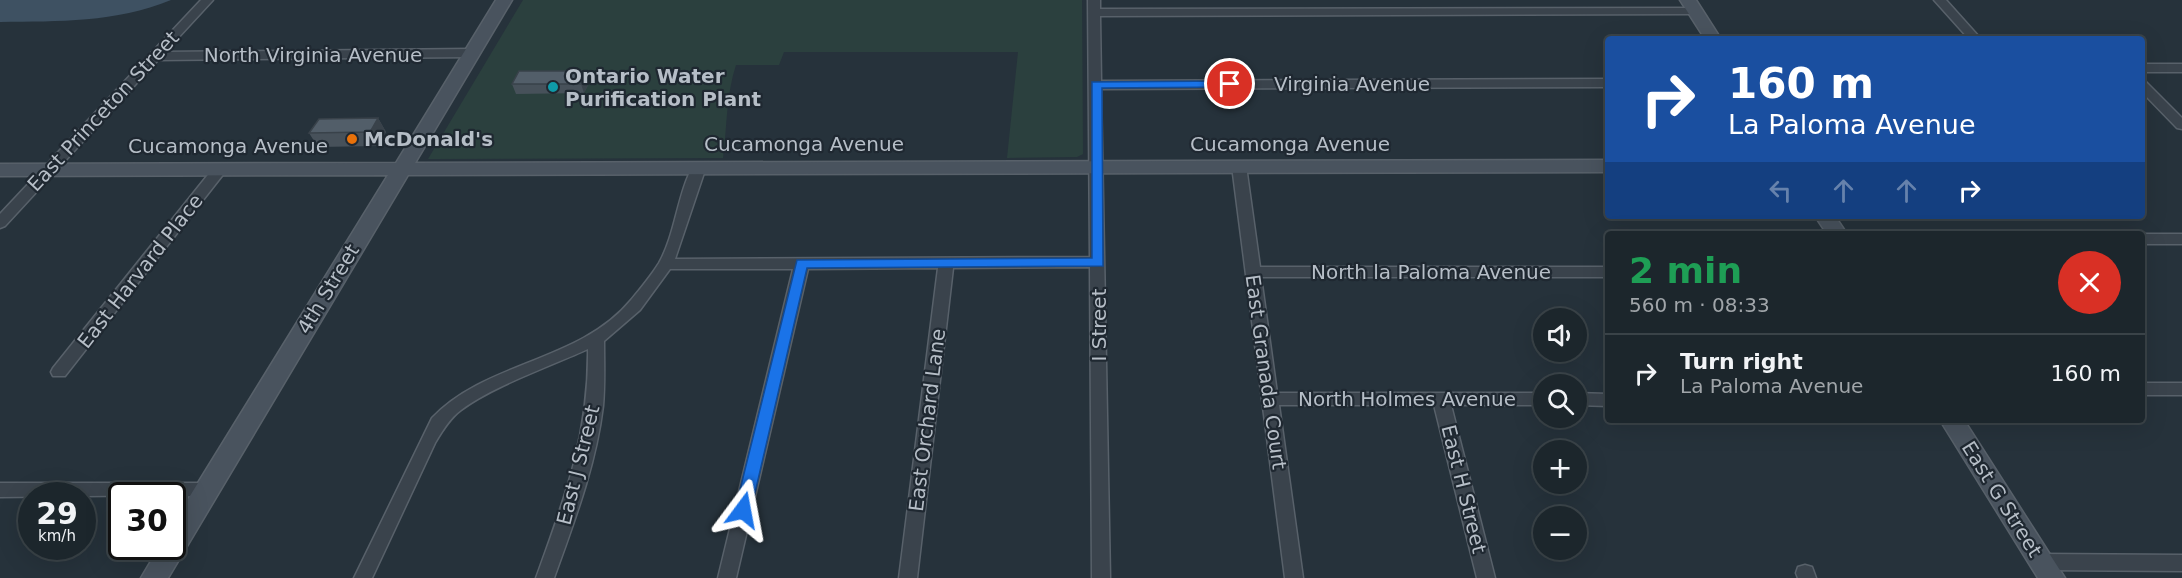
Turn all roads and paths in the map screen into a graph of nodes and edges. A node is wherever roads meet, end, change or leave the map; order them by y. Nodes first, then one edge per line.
1 (207, 0) edge
2 (504, 0) edge
3 (1940, 0) edge
4 (1692, 6) edge
5 (1094, 7) edge
6 (1711, 36) edge
7 (1972, 36) edge
8 (471, 53) junction
9 (155, 56) junction
10 (2145, 68) edge
11 (2182, 68) edge
12 (1605, 83) edge
13 (1096, 85) junction
14 (2145, 88) edge
15 (2182, 125) edge
16 (1097, 166) junction
17 (1239, 166) junction
18 (1605, 166) edge
19 (699, 167) junction
20 (401, 168) junction
21 (220, 169) junction
22 (0, 170) edge
23 (49, 170) junction
24 (0, 223) edge
25 (2145, 239) edge
26 (2182, 239) edge
27 (1098, 262) junction
28 (802, 263) junction
29 (946, 263) junction
30 (666, 264) junction
31 (1605, 272) edge
32 (1253, 273) junction
33 (596, 339) junction
34 (59, 372) dead end
35 (2145, 389) edge
36 (2182, 389) edge
37 (1270, 399) junction
38 (1441, 399) junction
39 (1533, 399) edge
40 (1587, 399) edge
41 (1605, 400) edge
42 (1954, 423) edge
43 (0, 490) edge
44 (207, 490) junction
45 (2182, 563) edge
46 (2047, 570) edge
47 (154, 578) edge
48 (363, 578) edge
49 (545, 578) edge
50 (727, 578) edge
51 (908, 578) edge
52 (1101, 578) edge
53 (1294, 578) edge
54 (1486, 578) edge

1 - 9 street, East Princeton Street
2 - 8 street, 4th Street
3 - 7 street
4 - 5 street
4 - 6 street
5 - 13 street, I Street
8 - 9 street, North Virginia Avenue
8 - 20 street, 4th Street
9 - 23 street, East Princeton Street
10 - 11 street
12 - 13 street, Virginia Avenue
13 - 16 street, I Street
14 - 15 street
16 - 17 street, Cucamonga Avenue
16 - 19 street, Cucamonga Avenue
16 - 27 street, I Street
17 - 18 street, Cucamonga Avenue
17 - 32 street, East Granada Court
19 - 20 street, Cucamonga Avenue
19 - 30 street
20 - 21 street, Cucamonga Avenue
20 - 44 street, 4th Street
21 - 23 street, Cucamonga Avenue
21 - 34 street, East Harvard Place
22 - 23 street, Cucamonga Avenue
23 - 24 street, East Princeton Street
25 - 26 street
27 - 29 street
27 - 52 street, I Street
28 - 29 street
28 - 30 street
28 - 50 street
29 - 51 street, East Orchard Lane
30 - 33 street
31 - 32 street, North la Paloma Avenue
32 - 37 street, East Granada Court
33 - 48 street
33 - 49 street, East J Street
35 - 36 street
37 - 38 street, North Holmes Avenue
37 - 53 street, East Granada Court
38 - 39 street, North Holmes Avenue
38 - 54 street, East H Street
40 - 41 street
42 - 46 street, East G Street
43 - 44 street
44 - 47 street, 4th Street
45 - 46 street

